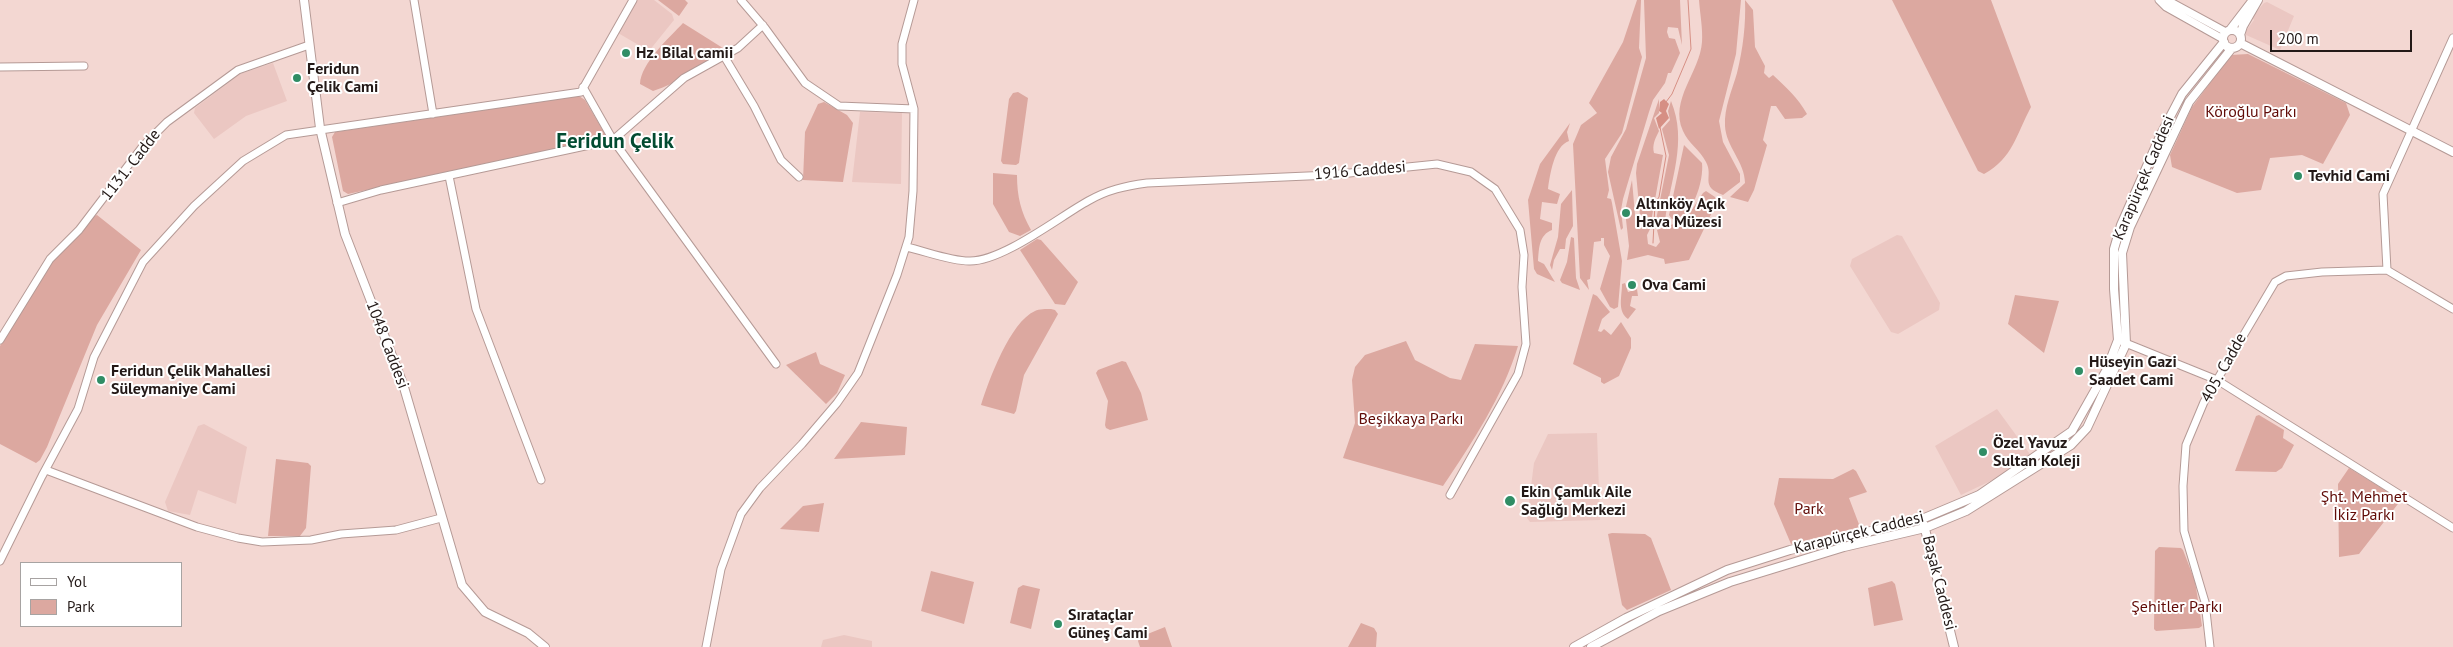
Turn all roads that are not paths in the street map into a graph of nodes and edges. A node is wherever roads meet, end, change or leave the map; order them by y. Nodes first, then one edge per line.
1 (304, 0) edge
2 (414, 0) edge
3 (633, 0) edge
4 (741, 0) edge
5 (914, 0) edge
6 (2159, 0) edge
7 (2167, 0) edge
8 (2253, 0) edge
9 (2258, 0) edge
10 (763, 25) junction
11 (2226, 36) junction
12 (2453, 38) edge
13 (2240, 39) junction
14 (309, 45) junction
15 (2232, 48) junction
16 (724, 56) junction
17 (84, 66) dead end
18 (0, 67) edge
19 (583, 87) junction
20 (914, 109) junction
21 (433, 114) junction
22 (320, 128) junction
23 (2410, 130) junction
24 (613, 140) junction
25 (2453, 152) edge
26 (449, 176) junction
27 (799, 177) dead end
28 (337, 203) junction
29 (906, 247) junction
30 (2387, 270) junction
31 (2453, 308) edge
32 (0, 340) edge
33 (2118, 340) junction
34 (2126, 344) junction
35 (776, 364) dead end
36 (2216, 380) junction
37 (46, 470) junction
38 (541, 480) dead end
39 (1450, 495) dead end
40 (441, 518) junction
41 (1922, 519) junction
42 (1925, 528) junction
43 (2453, 528) edge
44 (0, 561) edge
45 (545, 647) edge
46 (706, 647) edge
47 (1574, 647) edge
48 (1591, 647) edge
49 (1954, 647) edge
50 (2210, 647) edge

1 - 14 main road, 1048 Caddesi
2 - 21 street
3 - 19 street
4 - 10 street
5 - 20 street
6 - 11 street
7 - 11 street
8 - 11 main road, Karapürçek Caddesi
9 - 13 main road
10 - 16 street
10 - 20 street
11 - 13 main road
11 - 15 main road
11 - 33 main road, Karapürçek Caddesi
12 - 23 street
13 - 15 main road, Karapürçek Caddesi
13 - 23 main road
14 - 22 main road, 1048 Caddesi
14 - 32 street, 1131. Cadde
15 - 34 main road, Karapürçek Caddesi
16 - 24 street
16 - 27 street
17 - 18 street
19 - 21 street
19 - 24 street
20 - 29 street
21 - 22 street
22 - 28 main road, 1048 Caddesi
22 - 37 street
23 - 25 main road
23 - 30 street
24 - 26 street
24 - 35 street
26 - 28 street
26 - 38 street
28 - 40 main road, 1048 Caddesi
29 - 39 street, 1916 Caddesi
29 - 46 street
30 - 31 street
30 - 36 street, 405. Cadde
33 - 34 street
33 - 41 main road, Karapürçek Caddesi
34 - 36 street
34 - 42 main road, Karapürçek Caddesi
36 - 43 street
36 - 50 street, 405. Cadde
37 - 40 street
37 - 44 street
40 - 45 main road, 1048 Caddesi
41 - 42 main road, Başak Caddesi
41 - 47 main road, Karapürçek Caddesi
42 - 48 main road, Karapürçek Caddesi
42 - 49 main road, Başak Caddesi

